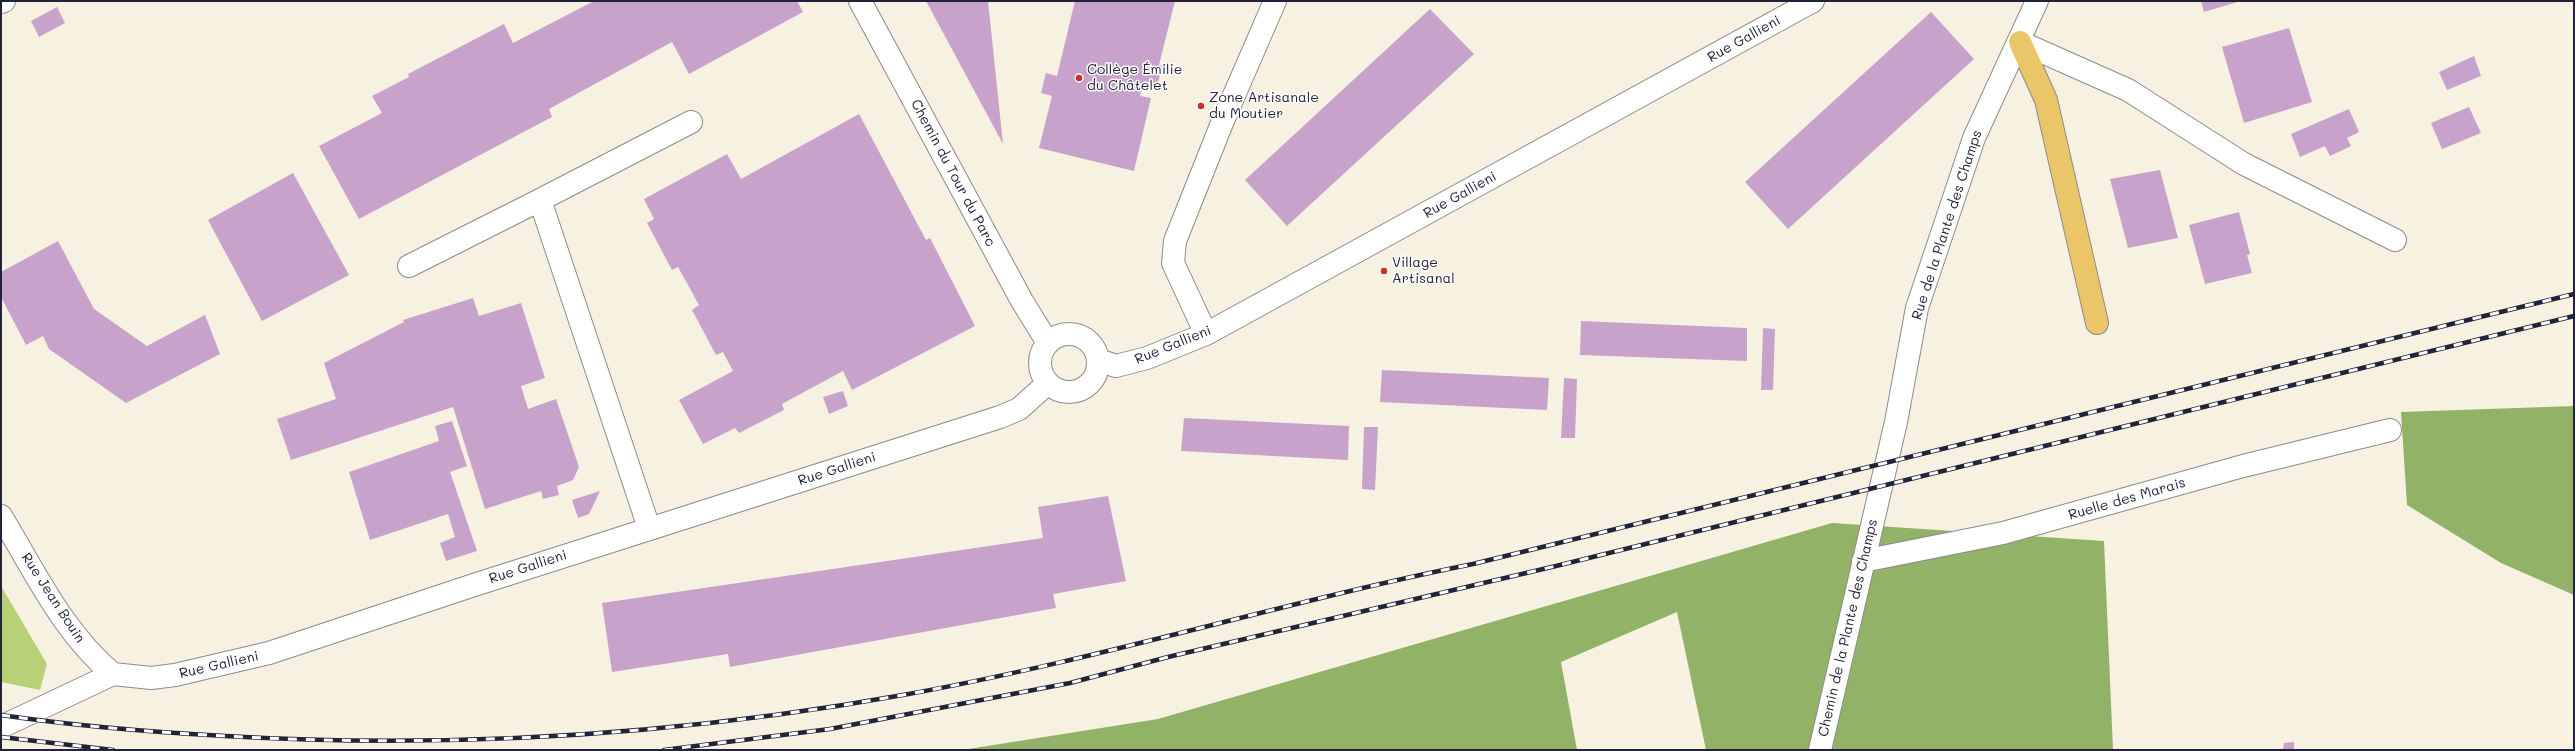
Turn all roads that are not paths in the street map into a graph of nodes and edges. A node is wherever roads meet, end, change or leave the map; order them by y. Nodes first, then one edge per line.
1 (860, 1) edge
2 (1275, 1) edge
3 (1814, 1) edge
4 (2037, 1) edge
5 (2020, 42) junction
6 (692, 122) dead end
7 (540, 200) junction
8 (2395, 240) dead end
9 (409, 266) dead end
10 (2097, 323) dead end
11 (1206, 334) junction
12 (1048, 343) junction
13 (1098, 360) junction
14 (1048, 383) junction
15 (2390, 430) dead end
16 (1877, 506) joint
17 (1, 516) edge
18 (649, 528) junction
19 (1863, 561) junction
20 (113, 674) junction
21 (1, 727) edge
22 (1820, 750) edge

1 - 12 street, Chemin du Tour du Parc
2 - 11 street
3 - 11 street, Rue Gallieni
4 - 5 street, Rue de la Plante des Champs
5 - 8 street
5 - 10 main road
5 - 16 street, Rue de la Plante des Champs
6 - 7 street
7 - 9 street
7 - 18 street
11 - 13 street, Rue Gallieni
12 - 13 street
12 - 14 street
13 - 14 street
14 - 18 street, Rue Gallieni
15 - 19 street, Ruelle des Marais
16 - 19 street, Chemin de la Plante des Champs
17 - 20 street, Rue Jean Bouin
18 - 20 street, Rue Gallieni
19 - 22 street, Chemin de la Plante des Champs
20 - 21 street

